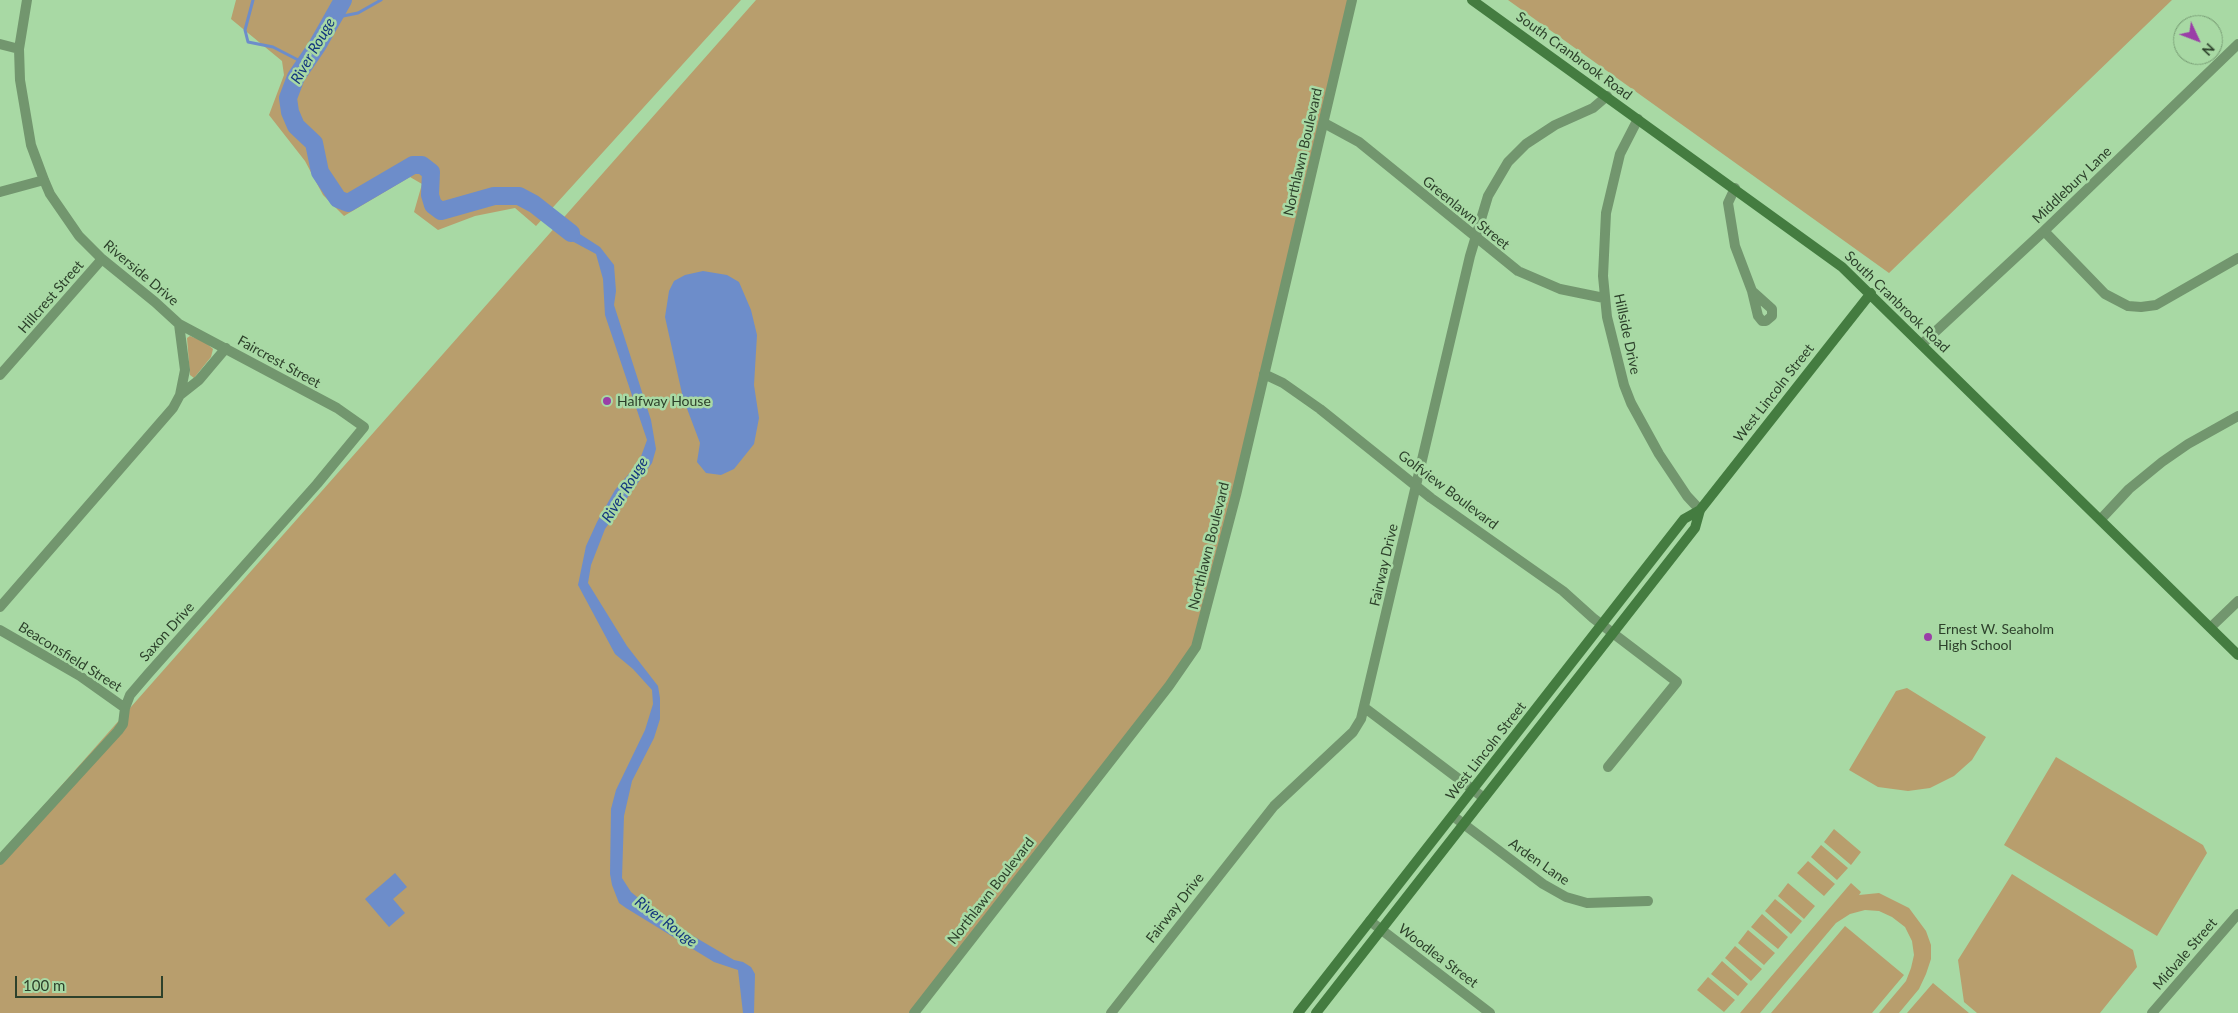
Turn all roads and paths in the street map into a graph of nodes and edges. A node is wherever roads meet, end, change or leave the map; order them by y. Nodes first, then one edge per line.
1 (27, 0) edge
2 (1352, 0) edge
3 (1472, 0) edge
4 (0, 44) edge
5 (2238, 44) edge
6 (19, 49) junction
7 (1607, 96) junction
8 (1638, 119) junction
9 (1324, 123) junction
10 (44, 180) junction
11 (1735, 188) junction
12 (0, 192) edge
13 (2044, 231) junction
14 (1475, 237) junction
15 (2238, 258) edge
16 (102, 259) junction
17 (1752, 291) dead end
18 (1871, 293) junction
19 (1604, 298) junction
20 (179, 324) junction
21 (1922, 344) junction
22 (226, 348) junction
23 (1264, 374) junction
24 (0, 376) edge
25 (180, 395) junction
26 (2238, 416) edge
27 (364, 427) joint
28 (1417, 486) junction
29 (1700, 510) junction
30 (2100, 519) junction
31 (2238, 601) edge
32 (0, 607) edge
33 (1602, 625) junction
34 (2211, 627) junction
35 (0, 630) edge
36 (1612, 633) junction
37 (2238, 655) edge
38 (124, 708) junction
39 (1365, 708) junction
40 (1608, 767) dead end
41 (1473, 790) junction
42 (1484, 798) junction
43 (1453, 816) junction
44 (1464, 824) junction
45 (0, 860) edge
46 (1648, 901) dead end
47 (2238, 915) edge
48 (1370, 921) junction
49 (1381, 930) junction
50 (914, 1013) edge
51 (1111, 1013) edge
52 (1298, 1013) edge
53 (1316, 1013) edge
54 (1490, 1013) edge
55 (2152, 1013) edge

1 - 6 street, Riverside Drive
2 - 9 street, Northlawn Boulevard
3 - 7 street, South Cranbrook Road
4 - 6 street
5 - 13 street, Middlebury Lane
6 - 10 street, Riverside Drive
7 - 8 street, South Cranbrook Road
7 - 14 street, Fairway Drive
8 - 11 street, South Cranbrook Road
8 - 19 street, Hillside Drive
9 - 14 street, Greenlawn Street
9 - 23 street, Northlawn Boulevard
10 - 12 street
10 - 16 street, Riverside Drive
11 - 17 street
11 - 18 street, South Cranbrook Road
13 - 15 street
13 - 21 street, Middlebury Lane
14 - 19 street, Greenlawn Street
14 - 28 street, Fairway Drive
16 - 20 street, Riverside Drive
16 - 24 street, Hillcrest Street
18 - 21 street, South Cranbrook Road
18 - 29 street, West Lincoln Street
19 - 29 street, Hillside Drive
20 - 22 street, Faircrest Street
20 - 25 street, Riverside Drive
21 - 30 street, South Cranbrook Road
22 - 25 street
22 - 27 street, Faircrest Street
23 - 28 street, Golfview Boulevard
23 - 50 street, Northlawn Boulevard
25 - 32 street, Riverside Drive
26 - 30 street
27 - 38 street, Saxon Drive
28 - 33 street, Golfview Boulevard
28 - 39 street, Fairway Drive
29 - 33 street, West Lincoln Street
29 - 36 street, West Lincoln Street
30 - 34 street, South Cranbrook Road
31 - 34 street
33 - 36 street, Golfview Boulevard
33 - 41 street, West Lincoln Street
34 - 37 street, South Cranbrook Road
35 - 38 street, Beaconsfield Street
36 - 40 street, Golfview Boulevard
36 - 42 street, West Lincoln Street
38 - 45 street, Saxon Drive
39 - 41 street
39 - 51 street, Fairway Drive
41 - 42 street
41 - 43 street, West Lincoln Street
42 - 44 street, West Lincoln Street
43 - 44 street, Arden Lane
43 - 48 street, West Lincoln Street
44 - 46 street, Arden Lane
44 - 49 street, West Lincoln Street
47 - 55 street, Midvale Street
48 - 49 street, Woodlea Street
48 - 52 street, West Lincoln Street
49 - 53 street, West Lincoln Street
49 - 54 street, Woodlea Street

